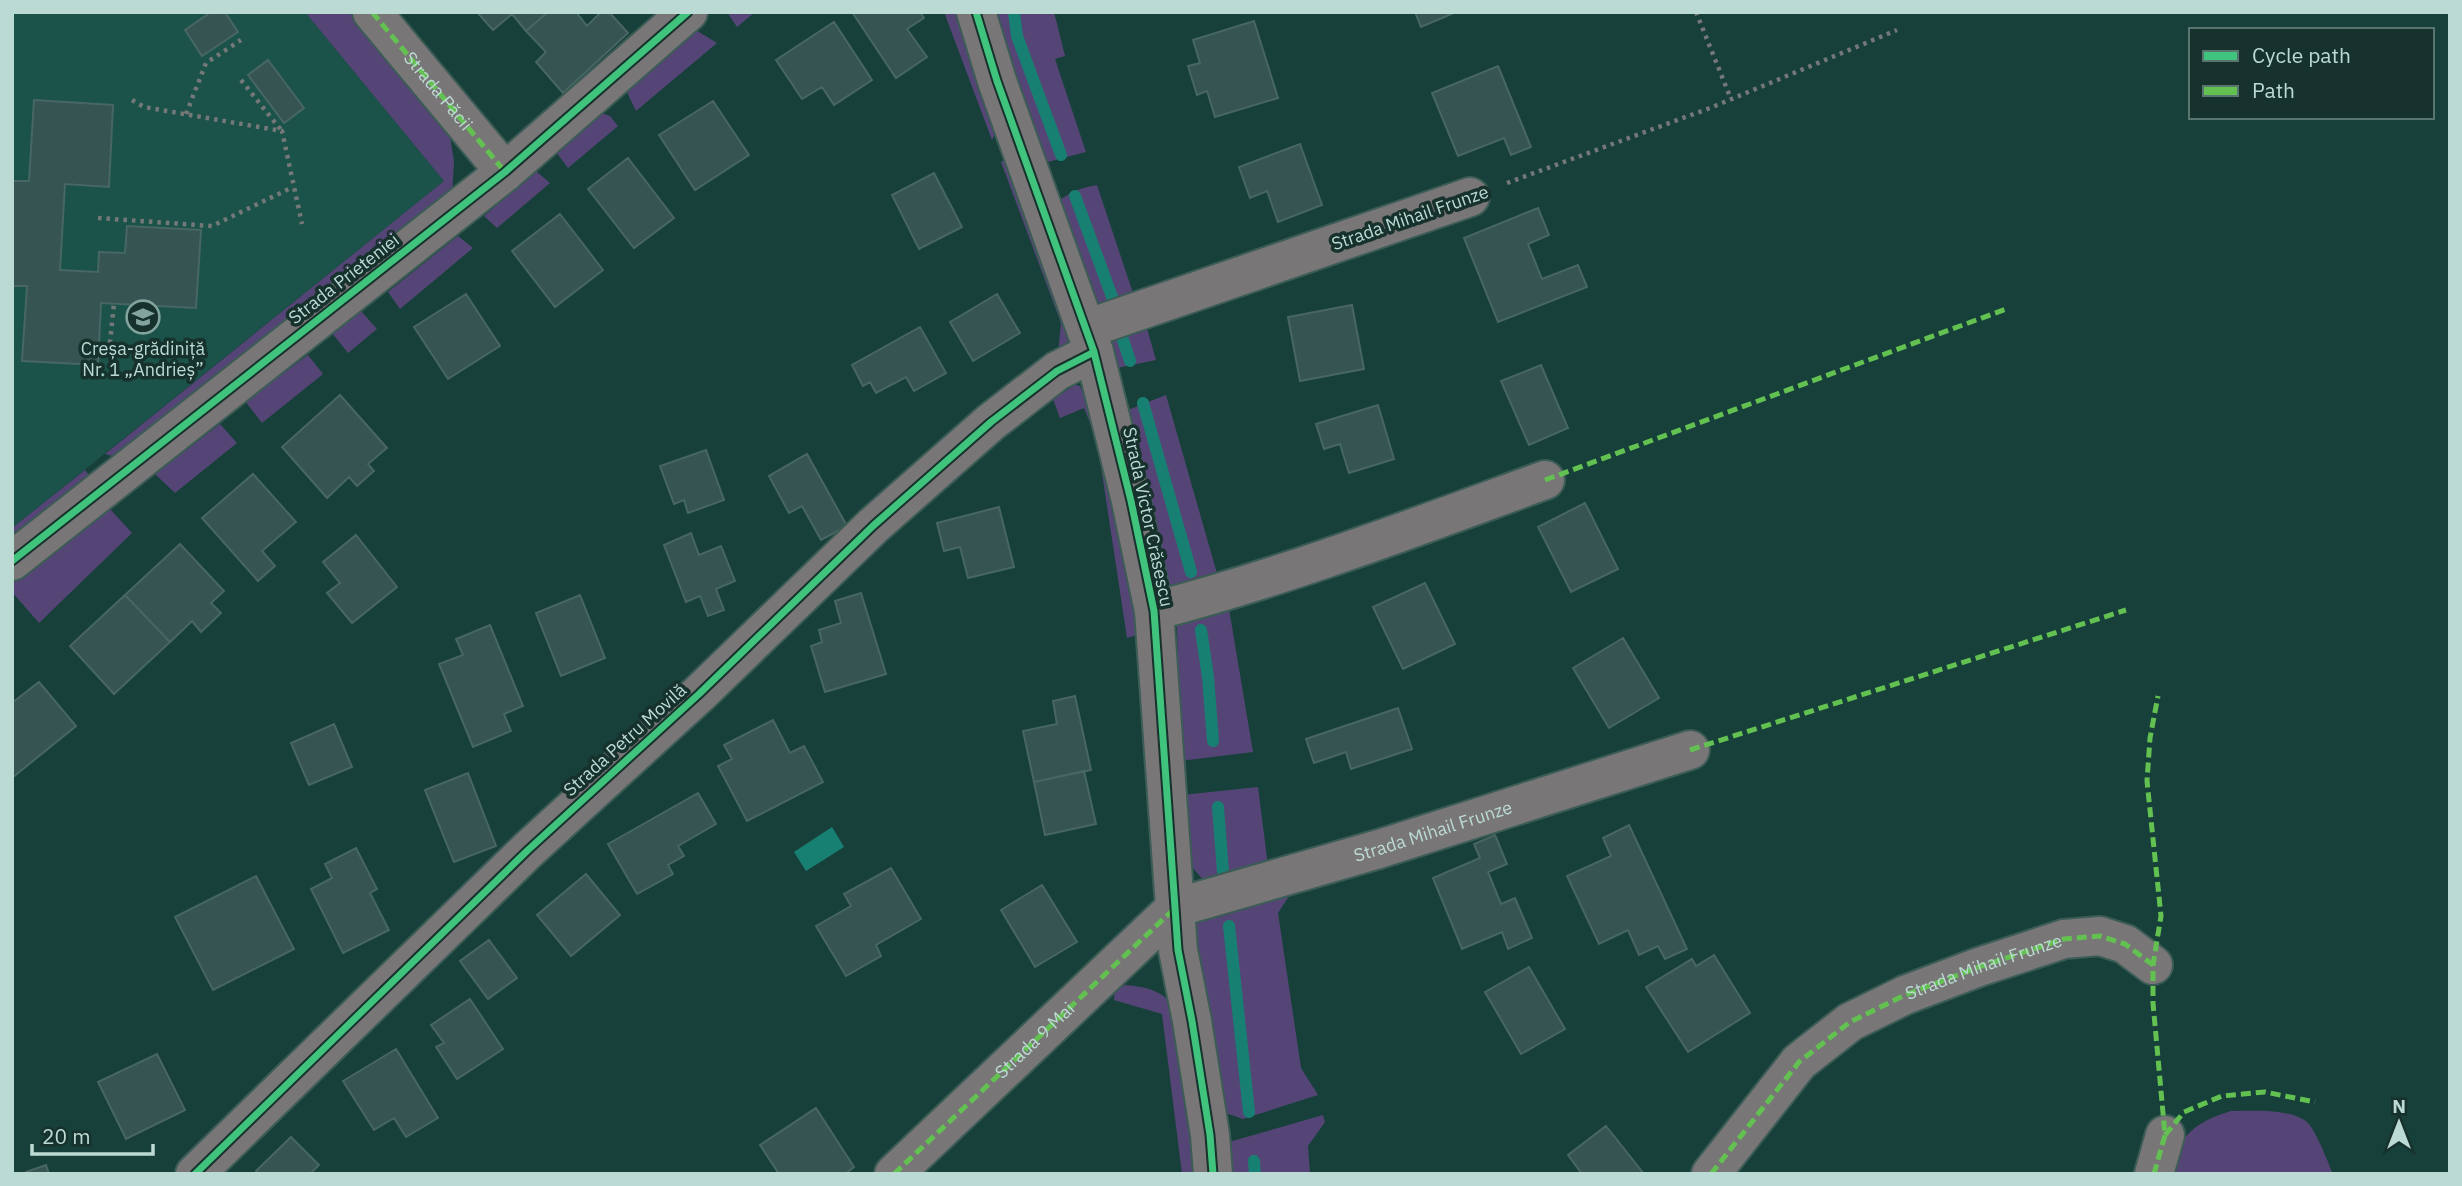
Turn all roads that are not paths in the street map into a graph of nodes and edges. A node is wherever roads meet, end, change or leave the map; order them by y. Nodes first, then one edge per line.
1 (372, 12) edge
2 (688, 12) edge
3 (976, 12) edge
4 (505, 172) junction
5 (1470, 197) road end
6 (1090, 341) junction
7 (1545, 480) dead end
8 (12, 561) edge
9 (1154, 611) junction
10 (1690, 750) dead end
11 (1175, 908) junction
12 (2153, 965) dead end
13 (2165, 1135) dead end
14 (195, 1174) edge
15 (894, 1174) edge
16 (1213, 1174) edge
17 (1711, 1174) edge
18 (2154, 1174) edge

1 - 4 street, Strada Păcii
2 - 4 street, Strada Prieteniei
3 - 6 street, Strada Victor Crăsescu
4 - 8 street, Strada Prieteniei
5 - 6 street, Strada Mihail Frunze
6 - 9 street, Strada Victor Crăsescu
6 - 14 street, Strada Petru Movilă
7 - 9 street
9 - 11 street, Strada Victor Crăsescu
10 - 11 street, Strada Mihail Frunze
11 - 15 street, Strada 9 Mai
11 - 16 street, Strada Victor Crăsescu
12 - 17 street, Strada Mihail Frunze
13 - 18 street

